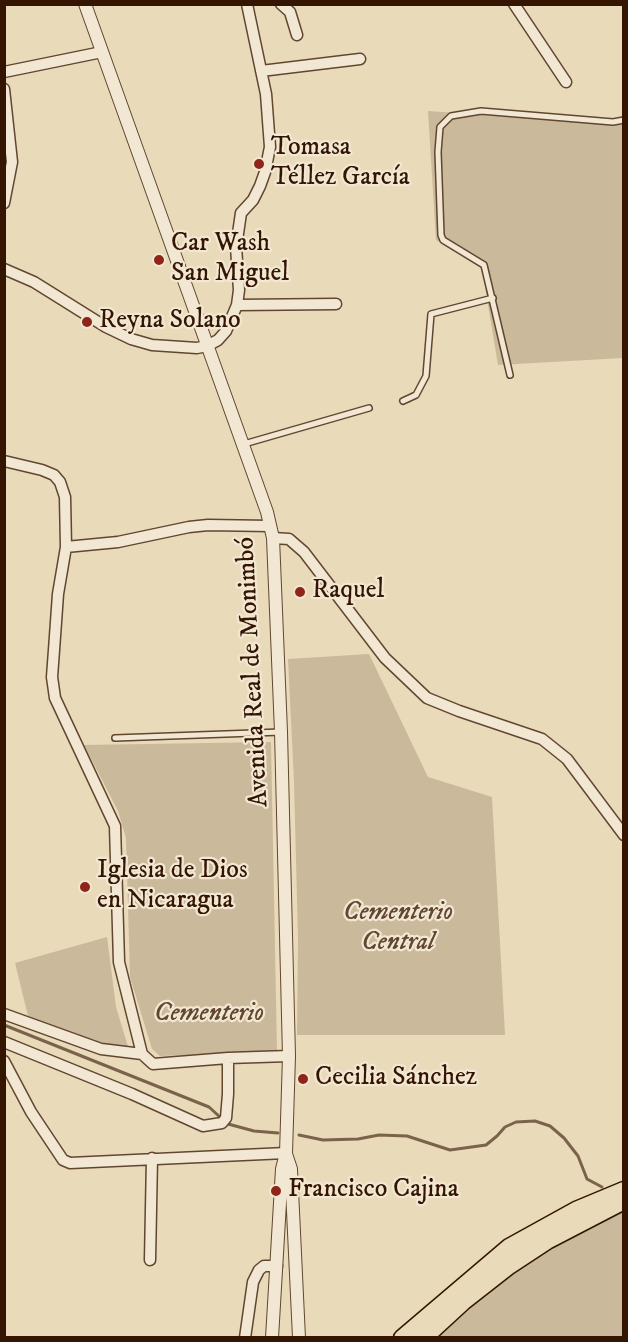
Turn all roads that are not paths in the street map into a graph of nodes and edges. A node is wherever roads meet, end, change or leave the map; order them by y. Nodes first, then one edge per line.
1 (85, 4) edge
2 (247, 4) edge
3 (280, 4) edge
4 (514, 4) edge
5 (297, 35) dead end
6 (102, 52) junction
7 (360, 59) dead end
8 (261, 71) junction
9 (4, 72) edge
10 (566, 82) dead end
11 (4, 89) edge
12 (624, 120) edge
13 (4, 203) edge
14 (4, 269) edge
15 (493, 298) junction
16 (336, 304) dead end
17 (237, 305) junction
18 (207, 346) junction
19 (510, 375) dead end
20 (403, 401) dead end
21 (369, 408) dead end
22 (242, 444) junction
23 (4, 460) edge
24 (272, 532) junction
25 (66, 547) junction
26 (280, 732) junction
27 (115, 738) dead end
28 (624, 835) edge
29 (4, 1014) edge
30 (4, 1042) edge
31 (142, 1054) junction
32 (289, 1056) junction
33 (228, 1058) junction
34 (4, 1061) edge
35 (286, 1153) junction
36 (152, 1158) junction
37 (624, 1190) edge
38 (624, 1201) edge
39 (150, 1260) dead end
40 (277, 1266) junction
41 (246, 1338) edge
42 (272, 1338) edge
43 (299, 1338) edge
44 (402, 1338) edge
45 (424, 1338) edge

1 - 6 street, Avenida Real de Monimbó
2 - 8 street
3 - 5 street
4 - 10 street
6 - 9 street
6 - 18 street, Avenida Real de Monimbó
7 - 8 street
8 - 17 street
11 - 13 street
12 - 15 lane
14 - 18 street
15 - 19 lane
15 - 20 lane
16 - 17 street
17 - 18 street
18 - 22 street, Avenida Real de Monimbó
21 - 22 lane
22 - 24 street, Avenida Real de Monimbó
23 - 25 street
24 - 25 street
24 - 26 street, Avenida Real de Monimbó
24 - 28 street
25 - 31 street
26 - 27 lane
26 - 32 street, Avenida Real de Monimbó
29 - 31 street
30 - 33 street
31 - 33 street
32 - 33 street
32 - 35 street, Avenida Real de Monimbó
34 - 36 street
35 - 36 street
35 - 40 street, Avenida Real de Monimbó
35 - 43 street, Avenida Real de Monimbó
36 - 39 street
37 - 44 highway
38 - 45 highway
40 - 41 street
40 - 42 street, Avenida Real de Monimbó

